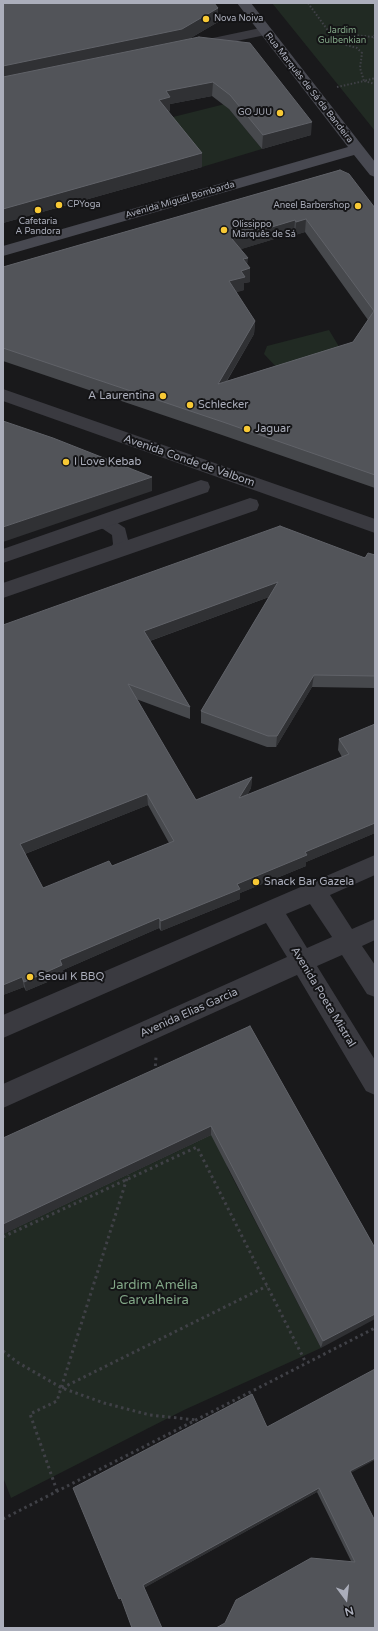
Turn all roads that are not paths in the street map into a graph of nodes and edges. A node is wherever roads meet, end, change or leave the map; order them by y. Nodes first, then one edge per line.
1 (244, 3) edge
2 (265, 31) junction
3 (178, 49) edge
4 (357, 149) junction
5 (375, 172) edge
6 (3, 251) edge
7 (3, 395) edge
8 (201, 487) dead end
9 (250, 505) dead end
10 (99, 523) junction
11 (375, 526) edge
12 (118, 550) junction
13 (3, 556) edge
14 (3, 591) edge
15 (375, 865) edge
16 (315, 891) junction
17 (271, 910) junction
18 (375, 929) edge
19 (347, 942) junction
20 (302, 962) junction
21 (375, 986) edge
22 (3, 1027) edge
23 (375, 1083) edge
24 (3, 1096) edge

1 - 2 street, Rua Marquês de Sá da Bandeira
2 - 3 street
2 - 4 street, Rua Marquês de Sá da Bandeira
4 - 5 street, Rua Marquês de Sá da Bandeira
4 - 6 street, Avenida Miguel Bombarda
7 - 11 street, Avenida Conde de Valbom
8 - 10 street
9 - 12 street
10 - 12 lane
10 - 13 street
12 - 14 street
15 - 16 street
16 - 17 street
16 - 19 street
17 - 20 street, Avenida Poeta Mistral
17 - 22 street
18 - 19 street, Avenida Elias Garcia
19 - 20 street, Avenida Elias Garcia
19 - 21 street
20 - 23 street, Avenida Poeta Mistral
20 - 24 street, Avenida Elias Garcia

